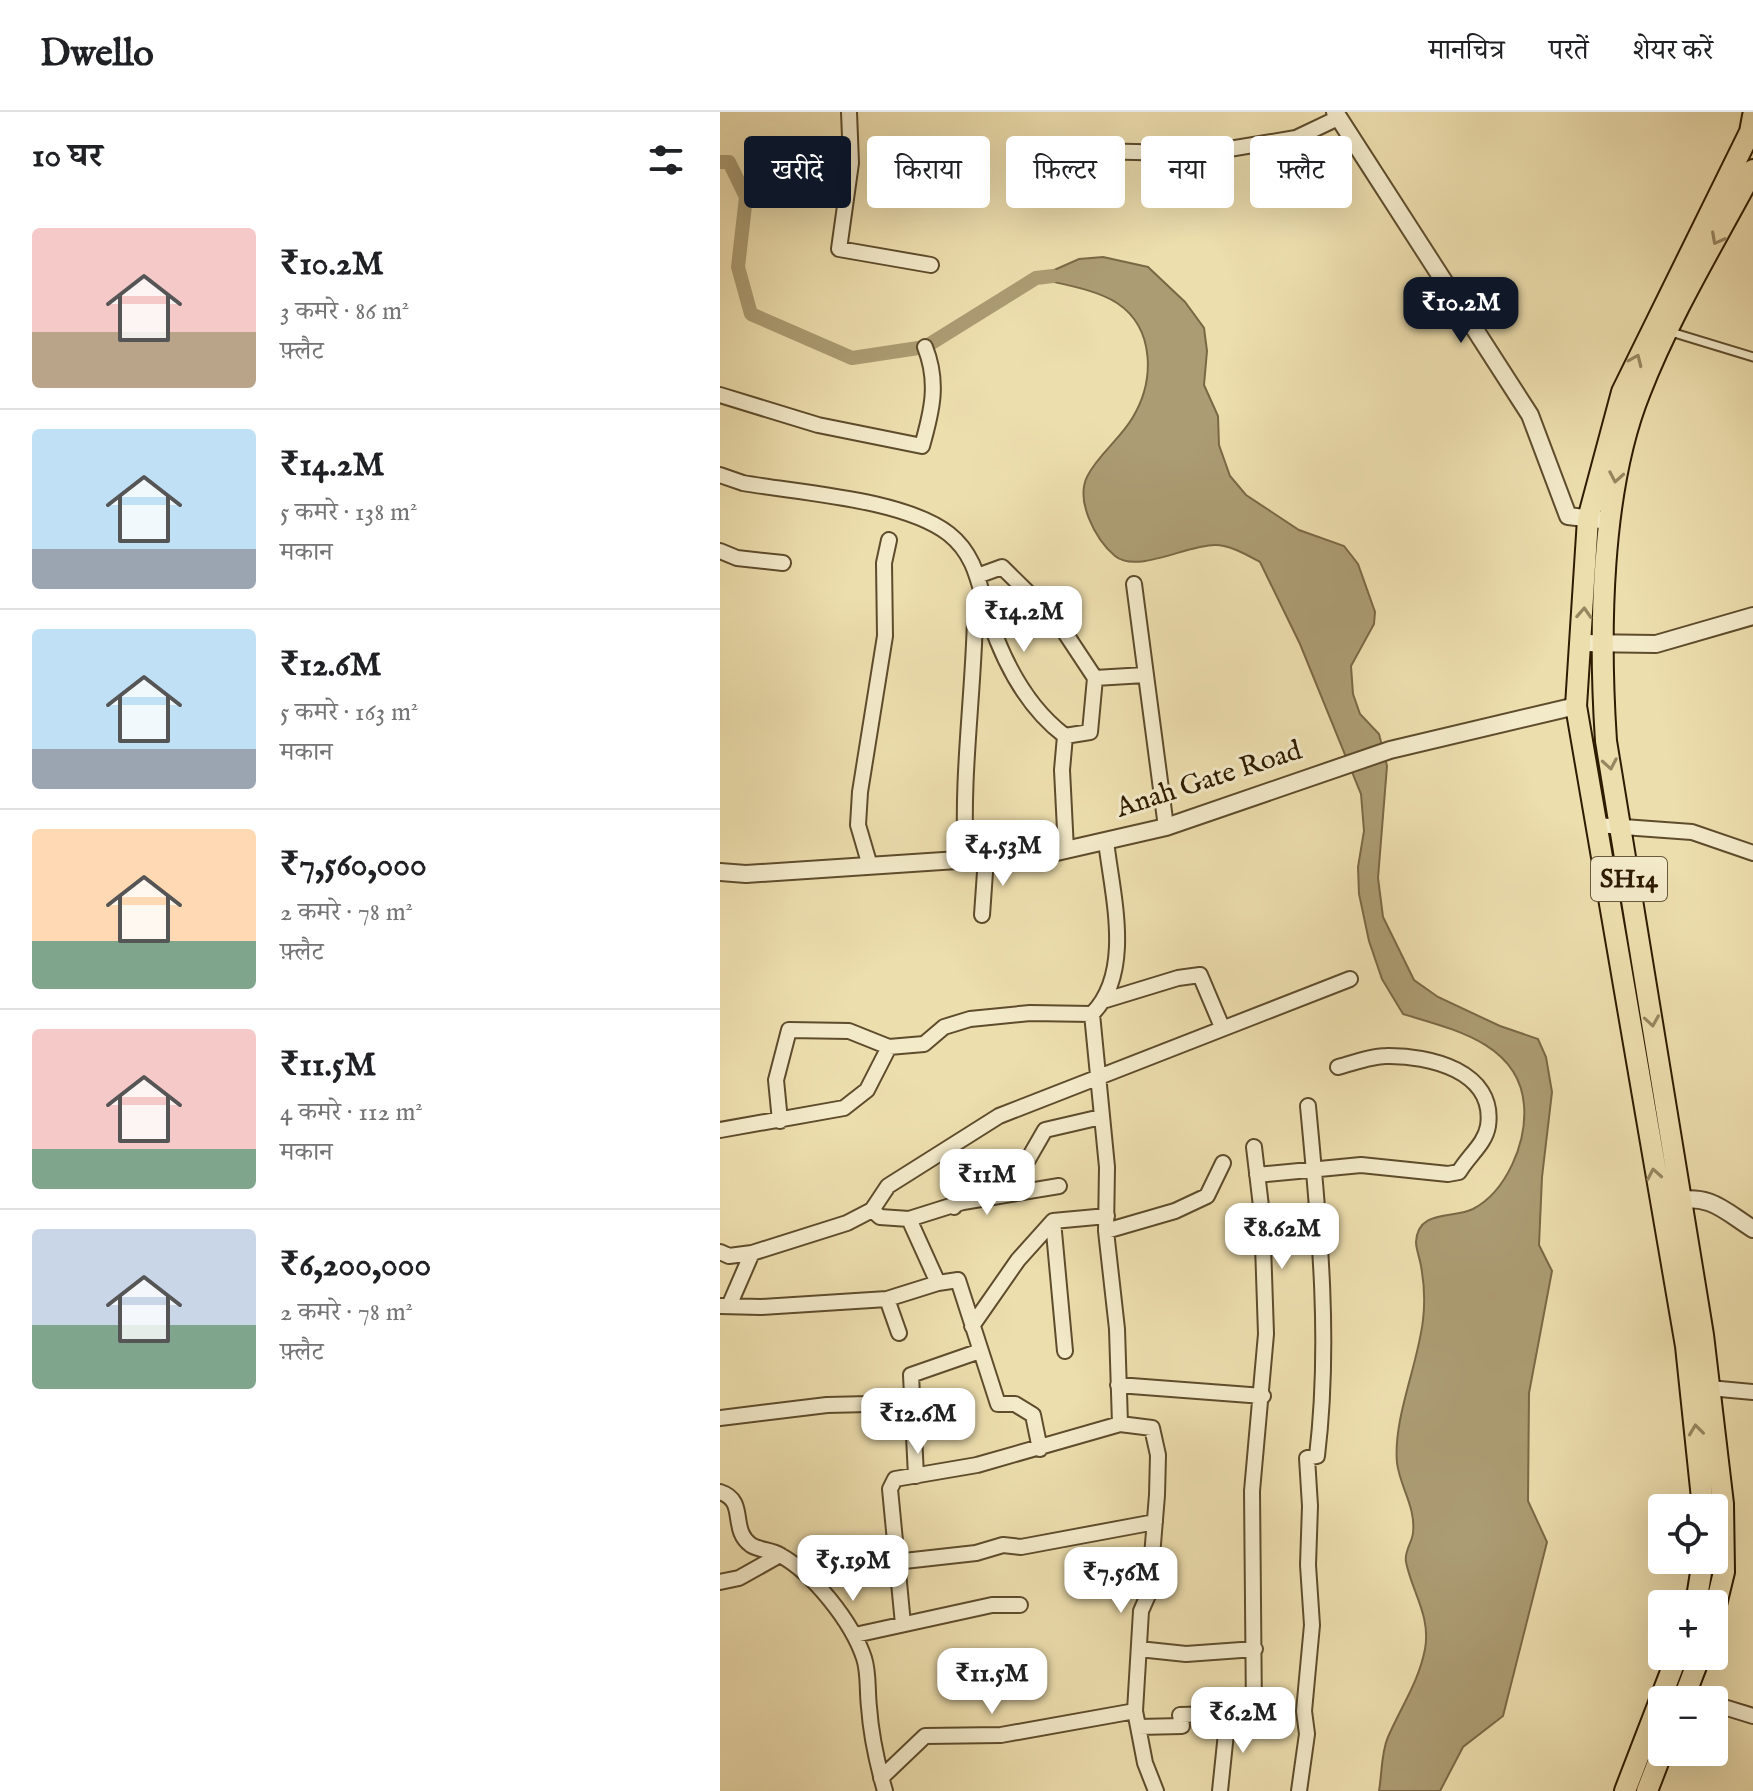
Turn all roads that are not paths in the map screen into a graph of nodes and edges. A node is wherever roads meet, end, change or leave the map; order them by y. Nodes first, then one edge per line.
1 (849, 112) edge
2 (1336, 115) edge
3 (1753, 116) edge
4 (1125, 152) edge
5 (1753, 170) edge
6 (931, 265) dead end
7 (1668, 331) junction
8 (925, 347) dead end
9 (1753, 357) edge
10 (721, 398) edge
11 (720, 475) edge
12 (1588, 519) junction
13 (1610, 521) junction
14 (889, 540) dead end
15 (720, 551) edge
16 (783, 563) dead end
17 (980, 575) junction
18 (1134, 584) dead end
19 (1753, 616) edge
20 (989, 618) junction
21 (1582, 643) junction
22 (1604, 644) junction
23 (1145, 675) junction
24 (1579, 675) junction
25 (1604, 676) junction
26 (1095, 678) junction
27 (1576, 709) junction
28 (1604, 711) junction
29 (1065, 736) junction
30 (1596, 825) junction
31 (1621, 825) junction
32 (1166, 827) junction
33 (1106, 841) junction
34 (1066, 850) junction
35 (1753, 853) edge
36 (986, 858) junction
37 (966, 859) junction
38 (870, 866) junction
39 (720, 872) edge
40 (982, 915) dead end
41 (1350, 979) dead end
42 (1106, 1000) junction
43 (1092, 1014) junction
44 (1222, 1027) junction
45 (889, 1047) junction
46 (1338, 1067) dead end
47 (1096, 1080) junction
48 (1308, 1106) dead end
49 (1101, 1117) junction
50 (780, 1121) junction
51 (720, 1130) edge
52 (1254, 1147) dead end
53 (954, 1148) junction
54 (1026, 1163) dead end
55 (1223, 1163) dead end
56 (1314, 1168) junction
57 (1257, 1175) junction
58 (1059, 1186) dead end
59 (1670, 1202) junction
60 (954, 1207) junction
61 (872, 1210) junction
62 (909, 1219) junction
63 (1053, 1221) junction
64 (1106, 1223) junction
65 (1753, 1229) edge
66 (720, 1252) edge
67 (752, 1253) junction
68 (938, 1283) junction
69 (887, 1299) junction
70 (724, 1306) edge
71 (972, 1326) junction
72 (899, 1333) dead end
73 (980, 1351) junction
74 (1065, 1351) dead end
75 (1118, 1385) junction
76 (1709, 1388) junction
77 (1753, 1392) edge
78 (1263, 1396) junction
79 (911, 1403) junction
80 (720, 1418) edge
81 (1120, 1424) junction
82 (1040, 1449) junction
83 (916, 1476) junction
84 (720, 1492) edge
85 (1702, 1494) edge
86 (1155, 1522) junction
87 (780, 1555) junction
88 (895, 1562) junction
89 (720, 1582) edge
90 (1720, 1590) edge
91 (1020, 1605) dead end
92 (903, 1624) junction
93 (855, 1635) junction
94 (1139, 1649) junction
95 (1255, 1649) junction
96 (1672, 1670) edge
97 (1728, 1708) edge
98 (1135, 1711) junction
99 (1228, 1714) junction
100 (1753, 1716) edge
101 (1138, 1727) junction
102 (1657, 1766) edge
103 (883, 1784) edge
104 (1156, 1791) edge
105 (1220, 1791) edge
106 (1299, 1791) edge
107 (1625, 1791) edge
108 (1647, 1791) edge

1 - 6 street
2 - 4 street
2 - 12 street
12 -> 3 main road, SH14
5 -> 7 main road, SH14
7 - 9 lane
7 -> 13 main road, SH14
8 - 10 street
11 - 17 street
12 - 13 street
21 -> 12 main road, SH14
13 - 22 main road, SH14
14 - 38 street
15 - 16 street
17 - 20 street
17 - 26 street
18 - 23 street
19 - 22 street
20 - 29 street
20 - 37 street
21 - 22 street
21 - 24 main road, SH14
22 - 25 main road, SH14
23 - 26 street
23 - 32 street
24 - 25 main road
24 - 27 main road, SH14
25 - 28 main road, SH14
26 - 29 street
27 - 28 main road
27 - 30 main road, SH14
27 - 32 street, Anah Gate Road
28 -> 31 main road, SH14
29 - 34 street
30 - 31 street
59 -> 30 main road, SH14
31 - 35 street
31 -> 59 main road, SH14
32 - 33 street, Anah Gate Road
33 - 34 street, Anah Gate Road
33 - 42 street
34 - 36 street, Anah Gate Road
36 - 37 street, Anah Gate Road
36 - 40 street
37 - 38 street, Anah Gate Road
38 - 39 street, Anah Gate Road
41 - 44 street
42 - 43 street
42 - 44 street
43 - 45 street
43 - 47 street
44 - 47 street
45 - 50 street
45 - 50 street
46 - 56 street
47 - 49 street
47 - 53 street
48 - 56 street
49 - 54 street
49 - 64 street
50 - 51 street
52 - 57 street
53 - 60 street
53 - 61 street
55 - 64 street
56 - 57 street
56 - 106 street
57 - 78 street
58 - 60 street
59 - 65 street
59 - 76 main road, SH14
85 -> 59 main road, SH14
60 - 62 street
61 - 62 street
61 - 67 street
62 - 68 street
63 - 64 street
63 - 71 street
63 - 74 street
64 - 75 street
66 - 67 street
67 - 70 street
68 - 69 street
68 - 71 street
69 - 70 street
69 - 72 street
71 - 73 street
73 - 79 street
73 - 82 street
75 - 78 street
75 - 81 street
76 - 77 street
76 - 90 main road, SH14
78 - 95 street
79 - 80 street
79 - 83 street
81 - 82 street
81 - 86 street
82 - 83 street
83 - 88 street
84 - 87 street
86 - 88 street
86 - 94 street
87 - 89 street
87 - 93 street
88 - 92 street
91 - 92 street
92 - 93 street
93 - 103 street
94 - 95 street
94 - 98 street
95 - 99 street
96 - 107 main road
97 - 100 street
98 - 101 street
98 - 103 street
99 - 101 street
99 - 105 street
101 - 104 street
102 - 108 main road

